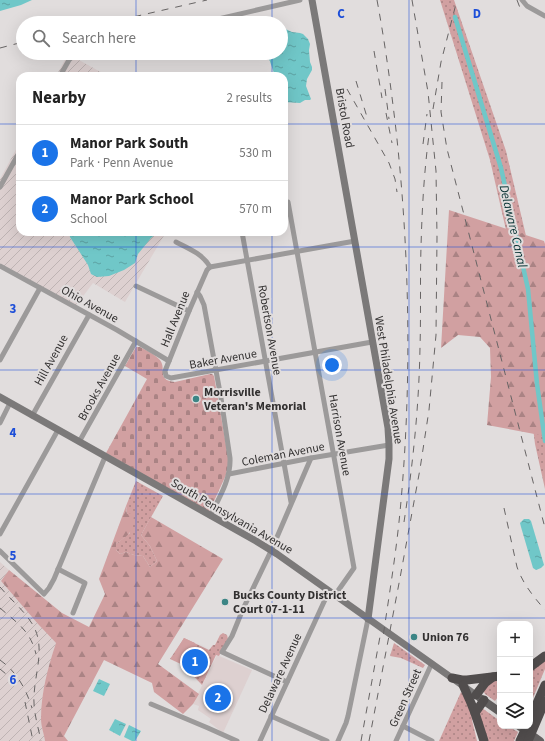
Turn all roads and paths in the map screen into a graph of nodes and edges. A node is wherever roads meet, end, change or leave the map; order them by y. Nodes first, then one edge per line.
1 (300, 0) edge
2 (312, 0) edge
3 (522, 0) edge
4 (231, 16) edge
5 (545, 16) edge
6 (69, 60) edge
7 (62, 72) edge
8 (16, 158) edge
9 (0, 187) edge
10 (288, 202) dead end
11 (243, 236) edge
12 (355, 240) junction
13 (176, 242) dead end
14 (296, 251) junction
15 (247, 260) junction
16 (0, 266) edge
17 (210, 267) junction
18 (136, 286) dead end
19 (40, 288) junction
20 (197, 292) junction
21 (189, 311) junction
22 (88, 315) junction
23 (136, 341) junction
24 (372, 342) junction
25 (315, 352) junction
26 (0, 360) edge
27 (169, 361) junction
28 (265, 361) junction
29 (216, 371) junction
30 (171, 378) joint
31 (0, 398) edge
32 (10, 403) junction
33 (32, 416) junction
34 (0, 423) edge
35 (58, 430) junction
36 (79, 442) junction
37 (389, 445) junction
38 (333, 454) junction
39 (105, 457) junction
40 (311, 458) junction
41 (284, 463) junction
42 (229, 474) junction
43 (292, 502) junction
44 (210, 516) junction
45 (0, 534) edge
46 (0, 551) edge
47 (270, 551) junction
48 (58, 569) junction
49 (332, 593) junction
50 (73, 613) dead end
51 (368, 619) junction
52 (545, 656) edge
53 (432, 663) junction
54 (533, 665) edge
55 (497, 677) edge
56 (452, 678) junction
57 (287, 682) junction
58 (462, 685) junction
59 (545, 685) edge
60 (480, 698) junction
61 (545, 701) edge
62 (151, 704) dead end
63 (497, 710) edge
64 (475, 713) junction
65 (545, 714) edge
66 (272, 716) junction
67 (533, 718) edge
68 (533, 721) edge
69 (533, 723) edge
70 (403, 726) junction
71 (523, 729) edge
72 (529, 729) edge
73 (525, 739) edge
74 (237, 741) edge
75 (260, 741) edge
76 (327, 741) edge
77 (338, 741) edge
78 (396, 741) edge
79 (432, 741) edge
80 (484, 741) edge
81 (540, 741) edge

1 - 4 street
2 - 12 main road, Bristol Road
3 - 5 street
6 - 7 street
8 - 9 street
10 - 14 street, Harrison Avenue
11 - 15 street, Robertson Avenue
12 - 14 street
12 - 24 main road, West Philadelphia Avenue
13 - 17 street
14 - 15 street
14 - 25 street, Harrison Avenue
15 - 17 street
15 - 28 street, Robertson Avenue
16 - 19 street, Ohio Avenue
17 - 20 street, Hall Avenue
18 - 21 street
19 - 22 street, Ohio Avenue
19 - 26 street
20 - 21 street, Hall Avenue
20 - 29 street
21 - 27 street, Hall Avenue
22 - 23 street, Ohio Avenue
22 - 33 street, Hill Avenue
23 - 27 street, Ohio Avenue
23 - 36 street, Brooks Avenue
24 - 25 street, Baker Avenue
24 - 37 main road, West Philadelphia Avenue
25 - 28 street, Baker Avenue
25 - 38 street, Harrison Avenue
27 - 30 street, Hall Avenue
28 - 29 street, Baker Avenue
28 - 41 street, Robertson Avenue
29 - 30 street, Baker Avenue
29 - 42 street
31 - 32 main road, South Pennsylvania Avenue
32 - 33 main road, South Pennsylvania Avenue
32 - 34 street
33 - 35 main road, South Pennsylvania Avenue
35 - 36 main road, South Pennsylvania Avenue
35 - 45 street
36 - 39 main road, South Pennsylvania Avenue
37 - 38 street, Coleman Avenue
37 - 51 main road, West Philadelphia Avenue
38 - 40 street, Coleman Avenue
38 - 49 street, Harrison Avenue
39 - 44 main road, South Pennsylvania Avenue
39 - 48 street
40 - 41 street, Coleman Avenue
40 - 43 street
41 - 42 street, Coleman Avenue
41 - 43 street, Robertson Avenue
42 - 44 street
43 - 47 street
44 - 47 main road, South Pennsylvania Avenue
46 - 48 street
47 - 49 main road, South Pennsylvania Avenue
47 - 57 street
48 - 50 street
49 - 51 main road, South Pennsylvania Avenue
49 - 57 street, Delaware Avenue
51 - 53 main road, South Pennsylvania Avenue
51 - 77 street
52 - 54 highway
53 - 56 main road, South Pennsylvania Avenue
53 - 70 street, Green Street
55 - 56 highway
55 - 60 highway
56 - 58 main road, South Pennsylvania Avenue
57 - 66 street, Delaware Avenue
58 - 60 main road, South Pennsylvania Avenue
58 - 64 highway
59 - 67 highway
60 - 63 main road, South Pennsylvania Avenue
60 - 64 highway
61 - 68 highway
62 - 74 street
64 - 80 highway
65 - 69 highway
66 - 75 street, Delaware Avenue
66 - 76 street
70 - 78 street, Green Street
70 - 79 street
71 - 81 main road
72 - 73 highway

